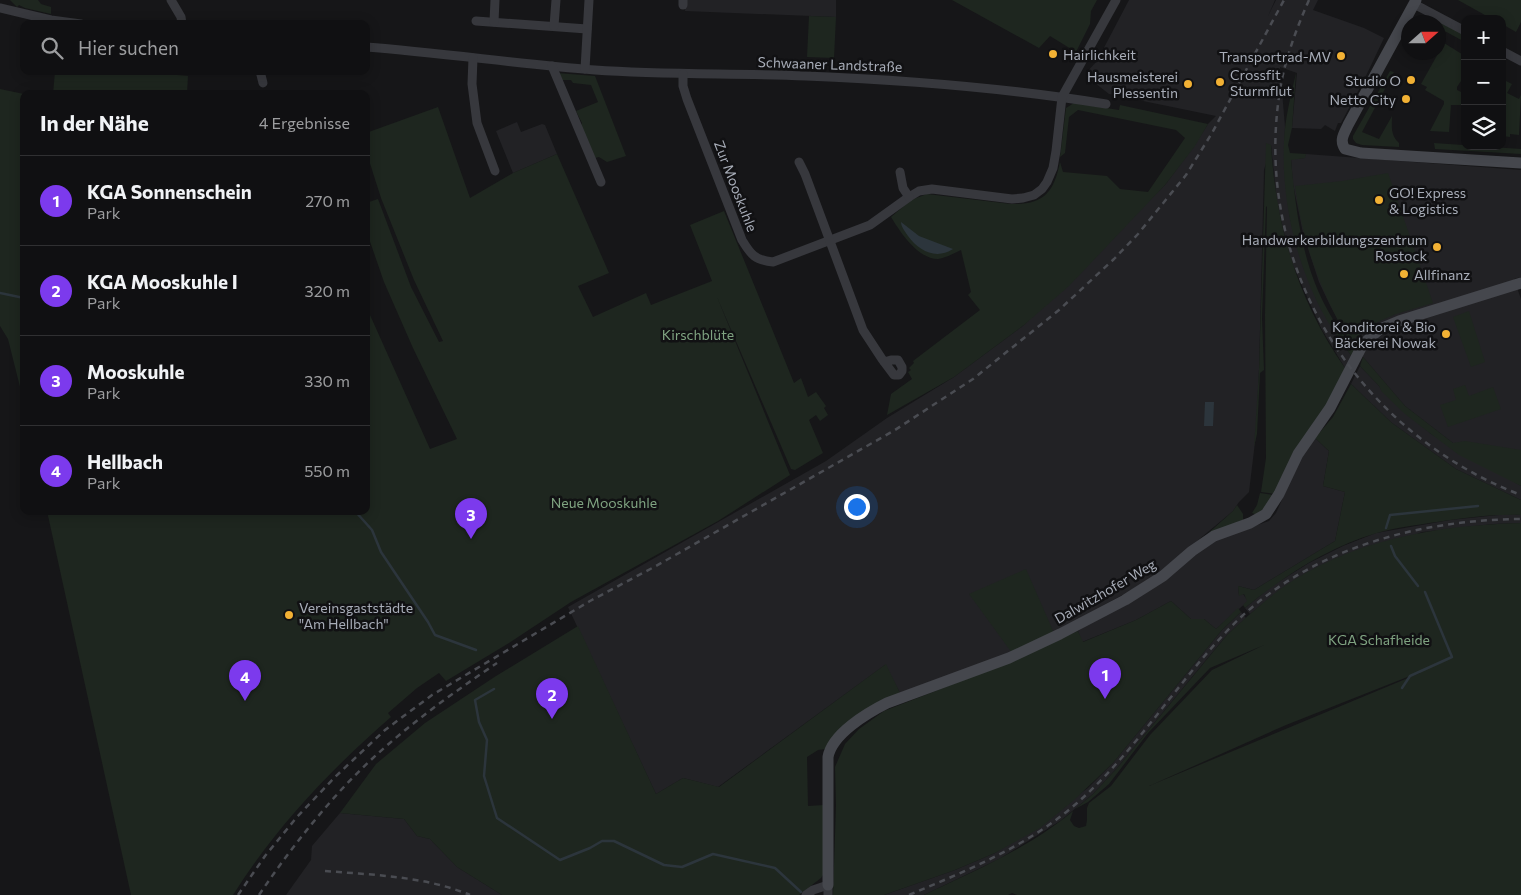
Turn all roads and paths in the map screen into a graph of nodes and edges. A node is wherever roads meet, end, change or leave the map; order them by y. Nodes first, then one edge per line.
1 (171, 0) edge
2 (495, 0) edge
3 (556, 0) edge
4 (589, 0) edge
5 (1116, 0) edge
6 (1415, 2) edge
7 (0, 8) edge
8 (51, 20) edge
9 (181, 20) edge
10 (476, 21) dead end
11 (494, 22) junction
12 (554, 26) junction
13 (587, 29) junction
14 (1461, 29) edge
15 (370, 47) edge
16 (1506, 53) edge
17 (473, 58) junction
18 (1521, 61) edge
19 (552, 66) junction
20 (585, 69) junction
21 (683, 74) junction
22 (261, 75) edge
23 (263, 83) dead end
24 (1062, 97) junction
25 (1106, 104) dead end
26 (798, 162) dead end
27 (1521, 163) edge
28 (495, 171) dead end
29 (900, 172) dead end
30 (601, 182) dead end
31 (909, 197) junction
32 (830, 242) junction
33 (1521, 283) edge
34 (884, 362) dead end
35 (828, 890) edge
36 (806, 895) edge

1 - 9 street
2 - 11 street
3 - 12 street
4 - 13 street
5 - 24 street
6 - 14 street
6 - 27 street
7 - 8 street
10 - 11 street
11 - 12 street
12 - 13 street
13 - 20 street
15 - 17 street, Schwaaner Landstraße
16 - 18 street
17 - 19 street, Schwaaner Landstraße
17 - 28 street
19 - 20 street, Schwaaner Landstraße
19 - 30 street
20 - 21 street, Schwaaner Landstraße
21 - 24 street, Schwaaner Landstraße
21 - 32 street, Zur Mooskuhle
22 - 23 street
24 - 25 street, Schwaaner Landstraße
24 - 31 street, Zur Mooskuhle
26 - 32 street
29 - 31 street
31 - 32 street, Zur Mooskuhle
32 - 34 street
33 - 35 street, Dalwitzhofer Weg
35 - 36 street, Dalwitzhofer Weg

